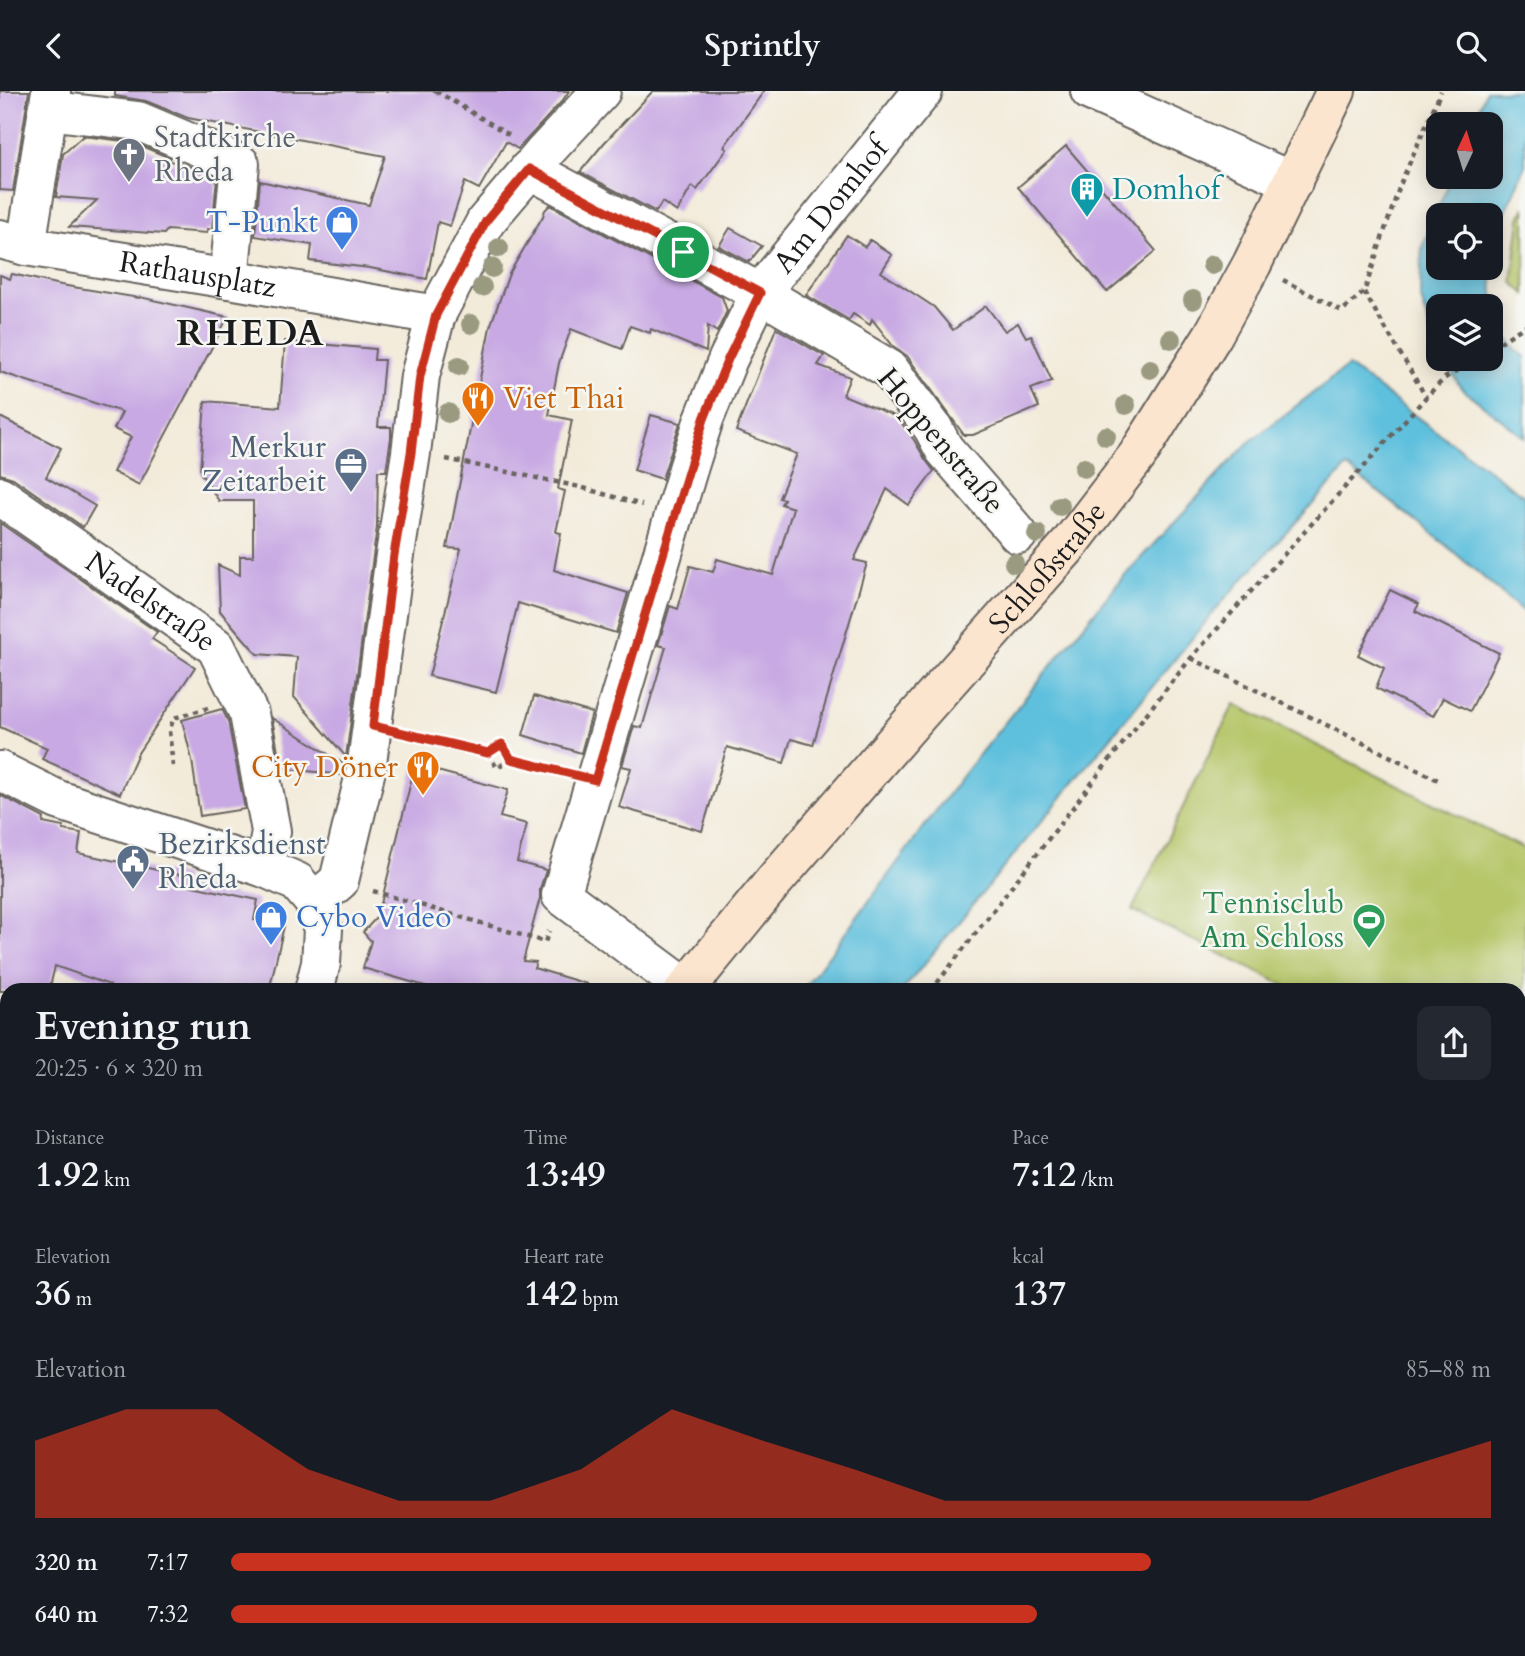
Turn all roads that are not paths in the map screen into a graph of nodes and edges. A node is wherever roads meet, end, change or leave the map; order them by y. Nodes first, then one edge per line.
1 (601, 91) edge
2 (923, 91) edge
3 (1090, 91) edge
4 (1336, 91) edge
5 (49, 101) edge
6 (535, 162) junction
7 (1293, 182) junction
8 (13, 243) edge
9 (229, 279) junction
10 (760, 293) junction
11 (436, 315) junction
12 (0, 496) edge
13 (1018, 534) dead end
14 (0, 771) edge
15 (265, 868) junction
16 (326, 891) junction
17 (316, 983) edge
18 (677, 983) edge
19 (690, 983) edge

1 - 6 street
2 - 10 street, Am Domhof
3 - 7 street
4 - 7 street, Schloßstraße
5 - 8 street
5 - 9 street
6 - 10 street, Hoppenstraße
6 - 11 street
7 - 19 street, Schloßstraße
8 - 9 street, Rathausplatz
9 - 11 street, Rathausplatz
10 - 13 street, Hoppenstraße
10 - 18 street, Am Domhof
11 - 16 street
12 - 15 street, Nadelstraße
14 - 15 street
15 - 16 street
16 - 17 street

